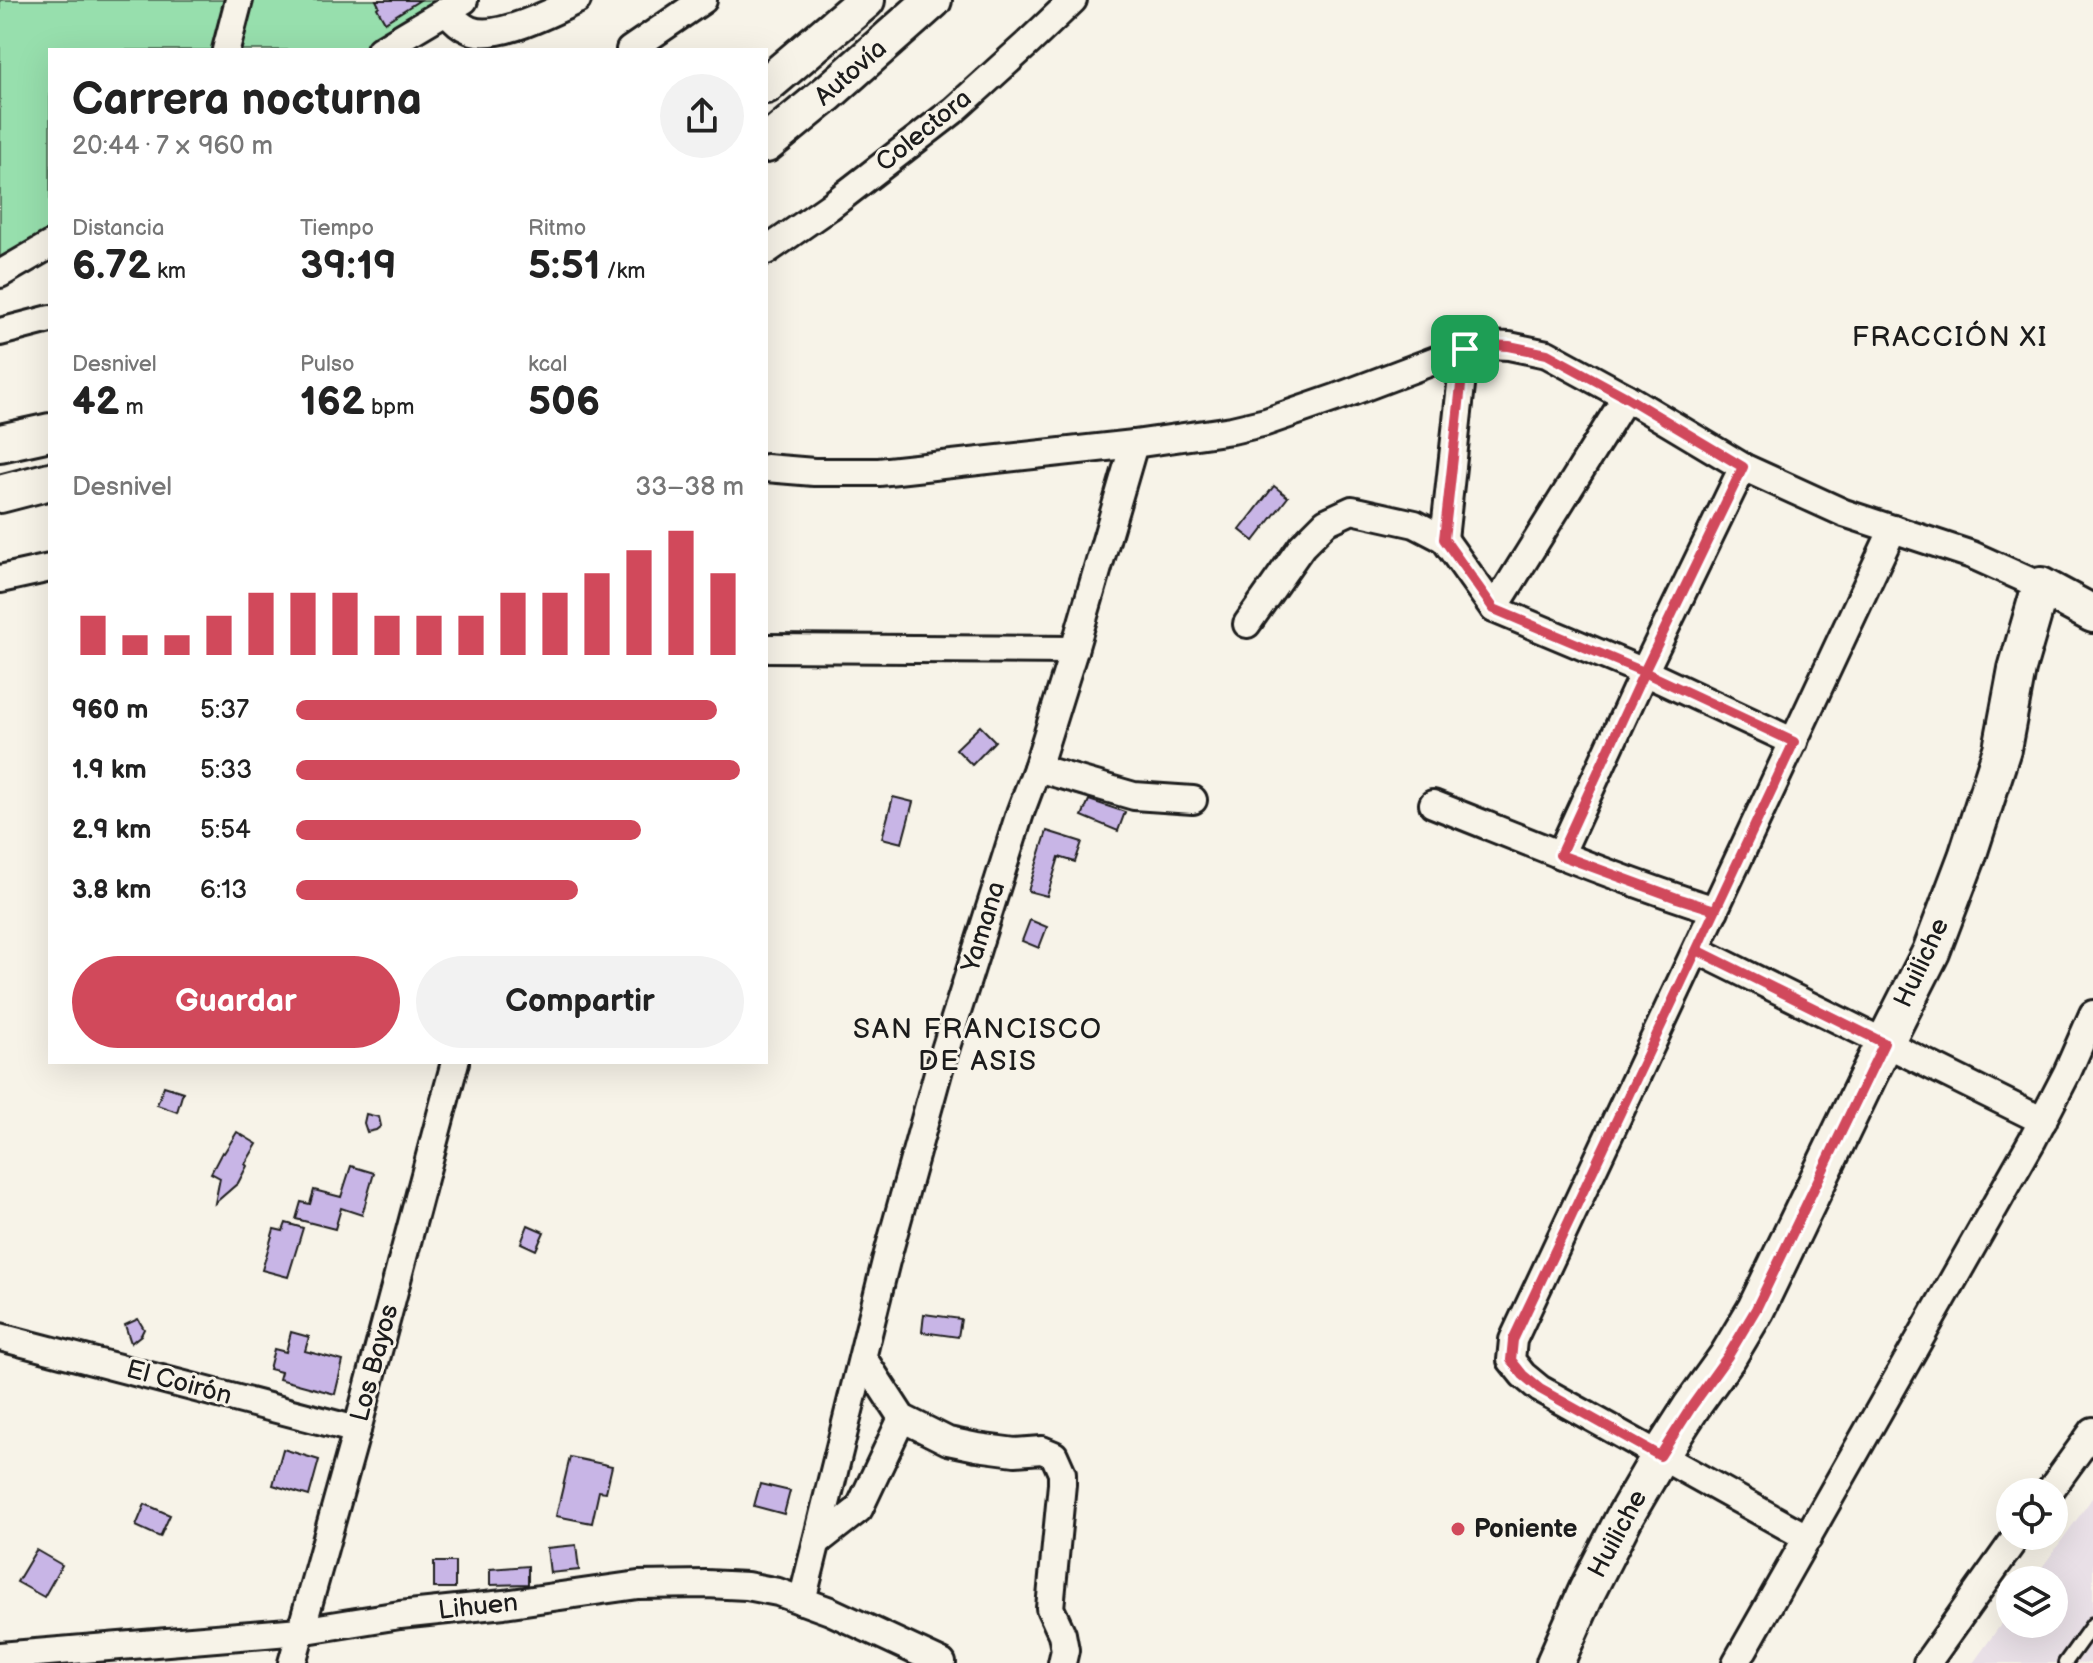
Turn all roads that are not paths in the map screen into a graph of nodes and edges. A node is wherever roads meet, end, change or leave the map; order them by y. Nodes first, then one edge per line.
1 (239, 0) edge
2 (577, 0) edge
3 (703, 0) edge
4 (866, 0) edge
5 (933, 0) edge
6 (1073, 0) edge
7 (455, 5) edge
8 (227, 48) edge
9 (383, 48) edge
10 (633, 48) edge
11 (768, 83) edge
12 (768, 142) edge
13 (48, 246) edge
14 (768, 250) edge
15 (0, 274) edge
16 (48, 320) edge
17 (0, 332) edge
18 (1465, 349) junction
19 (1626, 397) junction
20 (48, 432) edge
21 (0, 443) edge
22 (1134, 444) junction
23 (1743, 467) junction
24 (768, 468) edge
25 (48, 482) edge
26 (0, 494) edge
27 (1893, 529) junction
28 (1444, 539) junction
29 (48, 568) edge
30 (0, 579) edge
31 (2041, 586) junction
32 (1494, 609) junction
33 (2093, 614) edge
34 (1247, 624) dead end
35 (768, 648) edge
36 (1074, 650) junction
37 (1644, 672) junction
38 (1794, 742) junction
39 (1037, 768) junction
40 (1193, 800) dead end
41 (1433, 804) dead end
42 (1560, 855) junction
43 (1715, 910) junction
44 (1697, 950) junction
45 (2093, 1014) edge
46 (1884, 1043) junction
47 (454, 1064) edge
48 (2043, 1121) junction
49 (0, 1337) edge
50 (863, 1358) junction
51 (902, 1418) junction
52 (357, 1430) junction
53 (2093, 1431) edge
54 (1660, 1456) junction
55 (2059, 1478) edge
56 (1808, 1538) junction
57 (817, 1542) junction
58 (2007, 1550) edge
59 (802, 1601) junction
60 (2093, 1624) edge
61 (300, 1631) junction
62 (0, 1656) edge
63 (927, 1660) edge
64 (292, 1663) edge
65 (1062, 1663) edge
66 (1555, 1663) edge
67 (1736, 1663) edge
68 (1927, 1663) edge
69 (2065, 1663) edge

1 - 8 street
2 - 7 street
3 - 10 street
4 - 11 street, Autovía
5 - 12 street, Autovía
6 - 14 street, Colectora
7 - 9 street
13 - 15 street
16 - 17 street
18 - 19 street
18 - 22 street
18 - 28 street
19 - 23 street
19 - 32 street
20 - 21 street
22 - 24 street
22 - 36 street, Yamana
23 - 27 street
23 - 37 street
25 - 26 street
27 - 31 street
27 - 38 street
28 - 32 street
28 - 34 street
29 - 30 street
31 - 33 street
31 - 46 street, Huiliche
32 - 37 street
35 - 36 street
36 - 39 street, Yamana
37 - 38 street
37 - 42 street
38 - 43 street
39 - 40 street
39 - 50 street, Yamana
41 - 42 street
42 - 43 street
43 - 44 street
44 - 46 street
44 - 54 street
45 - 48 street
46 - 48 street
46 - 54 street, Huiliche
47 - 52 street, Los Bayos
48 - 56 street
49 - 52 street, El Coirón
50 - 51 street
50 - 57 street, Yamana
51 - 57 street
51 - 65 street
52 - 61 street, Los Bayos
53 - 55 street
54 - 56 street
54 - 66 street, Huiliche
56 - 67 street
57 - 59 street, Yamana
58 - 68 street
59 - 61 street, Lihuen
59 - 63 street, Lihuen
60 - 69 lane
61 - 62 street, Lihuen
61 - 64 street, Los Bayos

